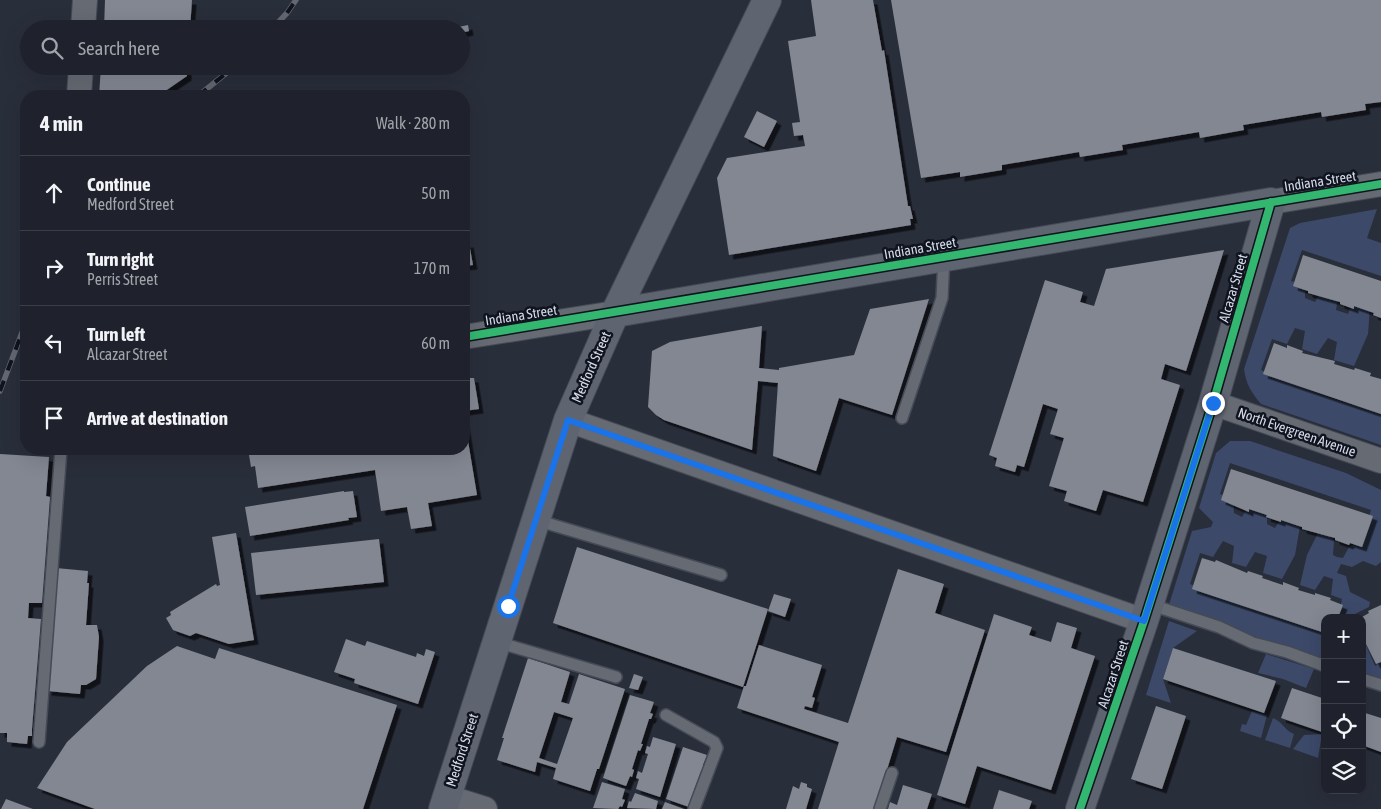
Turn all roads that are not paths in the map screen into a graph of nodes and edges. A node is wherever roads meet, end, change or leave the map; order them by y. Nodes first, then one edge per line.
1 (85, 0) edge
2 (766, 0) edge
3 (84, 20) edge
4 (80, 75) edge
5 (79, 90) edge
6 (1381, 184) edge
7 (1271, 202) junction
8 (944, 257) junction
9 (615, 313) junction
10 (470, 336) edge
11 (1213, 403) junction
12 (902, 418) dead end
13 (568, 420) junction
14 (60, 455) edge
15 (1381, 461) edge
16 (536, 520) junction
17 (721, 575) dead end
18 (1146, 613) junction
19 (497, 642) junction
20 (1321, 665) edge
21 (616, 677) dead end
22 (1366, 680) edge
23 (1381, 685) edge
24 (666, 715) dead end
25 (40, 742) dead end
26 (892, 773) dead end
27 (445, 803) edge
28 (485, 809) edge
29 (694, 809) edge
30 (880, 809) edge
31 (1080, 809) edge

1 - 3 street
2 - 9 street, Medford Street
4 - 5 street
6 - 7 street, Indiana Street
7 - 8 street, Indiana Street
7 - 11 street, Alcazar Street
8 - 9 street, Indiana Street
8 - 12 lane
9 - 10 street, Indiana Street
9 - 13 street, Medford Street
11 - 15 street, North Evergreen Avenue
11 - 18 street, Alcazar Street
13 - 16 street, Medford Street
13 - 18 street
14 - 25 lane
16 - 17 lane
16 - 19 street, Medford Street
18 - 20 lane
18 - 31 street, Alcazar Street
19 - 21 lane
19 - 27 street, Medford Street
22 - 23 lane
24 - 29 lane
26 - 30 lane
27 - 28 street

